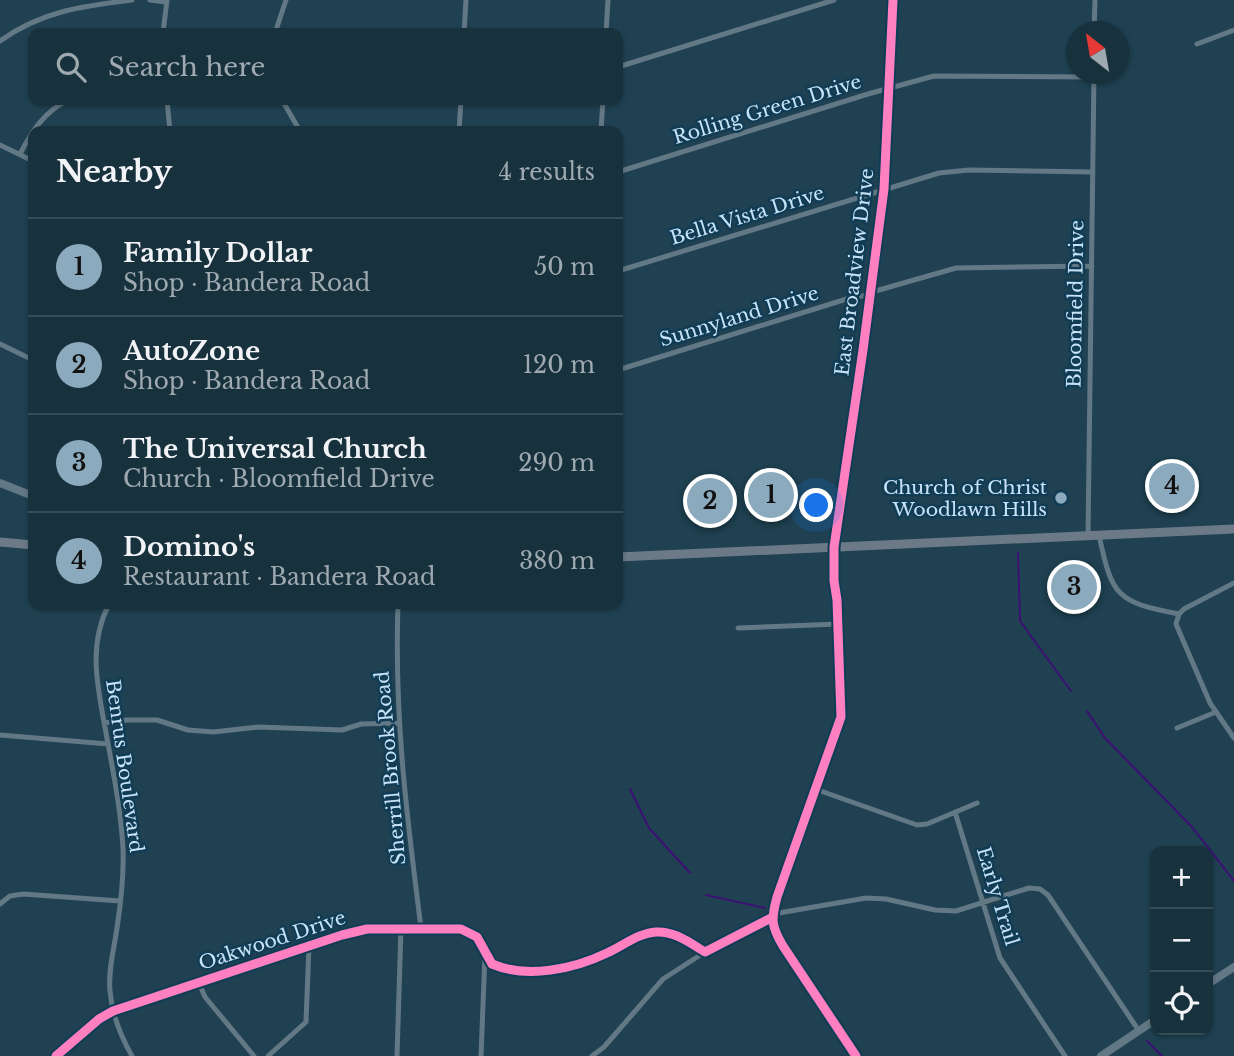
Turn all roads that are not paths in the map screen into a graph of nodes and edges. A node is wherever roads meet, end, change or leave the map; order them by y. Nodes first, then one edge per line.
1 (132, 0) edge
2 (150, 0) edge
3 (286, 0) edge
4 (466, 0) edge
5 (608, 0) edge
6 (834, 0) edge
7 (893, 0) edge
8 (1095, 0) edge
9 (167, 1) edge
10 (1094, 21) edge
11 (164, 28) edge
12 (277, 28) edge
13 (464, 28) edge
14 (606, 28) edge
15 (1234, 30) edge
16 (0, 41) edge
17 (1198, 44) dead end
18 (623, 65) edge
19 (1066, 75) edge
20 (1094, 84) edge
21 (887, 90) junction
22 (61, 105) edge
23 (167, 105) edge
24 (285, 105) edge
25 (461, 105) edge
26 (603, 105) edge
27 (39, 126) edge
28 (170, 126) edge
29 (297, 126) edge
30 (459, 126) edge
31 (601, 126) edge
32 (28, 142) edge
33 (0, 145) edge
34 (20, 154) junction
35 (28, 158) edge
36 (623, 170) edge
37 (1093, 172) junction
38 (884, 189) junction
39 (1093, 266) junction
40 (623, 269) edge
41 (871, 294) junction
42 (0, 344) edge
43 (28, 358) edge
44 (623, 368) edge
45 (0, 483) edge
46 (28, 492) edge
47 (1234, 529) edge
48 (1099, 535) junction
49 (1088, 536) junction
50 (0, 542) edge
51 (28, 545) edge
52 (834, 547) junction
53 (623, 557) edge
54 (1234, 583) edge
55 (107, 609) edge
56 (398, 609) edge
57 (1179, 614) junction
58 (838, 624) junction
59 (738, 628) dead end
60 (1216, 712) junction
61 (104, 723) junction
62 (399, 723) junction
63 (1177, 728) dead end
64 (0, 736) edge
65 (1234, 738) edge
66 (108, 744) junction
67 (815, 789) junction
68 (977, 803) dead end
69 (955, 812) junction
70 (120, 901) junction
71 (0, 904) edge
72 (983, 904) junction
73 (773, 916) junction
74 (401, 928) junction
75 (421, 928) junction
76 (309, 946) junction
77 (705, 952) junction
78 (485, 954) junction
79 (1234, 967) edge
80 (1213, 981) edge
81 (199, 983) junction
82 (113, 1011) junction
83 (1150, 1023) edge
84 (1139, 1031) junction
85 (56, 1056) edge
86 (132, 1056) edge
87 (254, 1056) edge
88 (268, 1056) edge
89 (397, 1056) edge
90 (481, 1056) edge
91 (592, 1056) edge
92 (856, 1056) edge
93 (1065, 1056) edge
94 (1101, 1056) edge

1 - 16 street
2 - 9 street
3 - 12 street
4 - 13 street
5 - 14 street
6 - 18 street
7 - 21 street, East Broadview Drive
8 - 10 street
9 - 11 street
15 - 17 street
19 - 21 street, Rolling Green Drive
20 - 37 street, Bloomfield Drive
21 - 36 street, Rolling Green Drive
21 - 38 street, East Broadview Drive
22 - 27 street
23 - 28 street
24 - 29 street
25 - 30 street
26 - 31 street
32 - 34 street
33 - 34 street
34 - 35 street
37 - 38 street, Bella Vista Drive
37 - 39 street, Bloomfield Drive
38 - 40 street, Bella Vista Drive
38 - 41 street, East Broadview Drive
39 - 41 street, Sunnyland Drive
39 - 49 street, Bloomfield Drive
41 - 44 street, Sunnyland Drive
41 - 52 street, East Broadview Drive
42 - 43 street
45 - 46 street
47 - 48 main road
48 - 49 main road
48 - 57 street
49 - 52 main road
50 - 51 main road
52 - 53 main road
52 - 58 street, East Broadview Drive
54 - 57 street
55 - 61 street, Benrus Boulevard
56 - 62 street, Sherrill Brook Road
57 - 60 street
58 - 59 street
58 - 67 street, East Broadview Drive
60 - 63 street
60 - 65 street
61 - 62 street
61 - 66 street, Benrus Boulevard
62 - 75 street, Sherrill Brook Road
64 - 66 street
66 - 70 street, Benrus Boulevard
67 - 69 street
67 - 73 street, East Broadview Drive
68 - 69 street
69 - 72 street, Early Trail
70 - 71 street
70 - 82 street, Benrus Boulevard
72 - 73 street
72 - 84 street
72 - 93 street, Early Trail
73 - 77 street
73 - 92 street
74 - 75 street, Oakwood Drive
74 - 76 street, Oakwood Drive
74 - 89 street
75 - 78 street, Oakwood Drive
76 - 81 street, Oakwood Drive
76 - 88 street
77 - 78 street, Oakwood Drive
77 - 91 street
78 - 90 street
79 - 80 street
81 - 82 street, Oakwood Drive
81 - 87 street
82 - 85 street, Oakwood Drive
82 - 86 street, Benrus Boulevard
83 - 84 street
84 - 94 street

